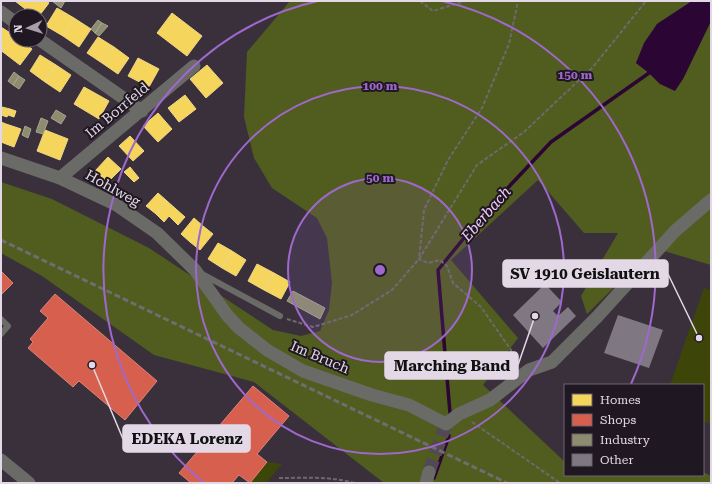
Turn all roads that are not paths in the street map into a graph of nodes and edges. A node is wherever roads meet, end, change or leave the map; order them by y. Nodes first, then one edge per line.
1 (48, 45) edge
2 (194, 66) dead end
3 (142, 110) junction
4 (1, 158) edge
5 (60, 178) junction
6 (711, 200) edge
7 (195, 270) junction
8 (280, 316) road end
9 (1, 319) edge
10 (1, 334) edge
11 (1, 460) edge
12 (29, 483) edge

1 - 3 street
2 - 3 street, Im Borrfeld
3 - 5 street, Im Borrfeld
4 - 5 street, Hohlweg
5 - 7 street, Hohlweg
6 - 7 street, Im Bruch
7 - 8 lane
9 - 10 lane
11 - 12 street

